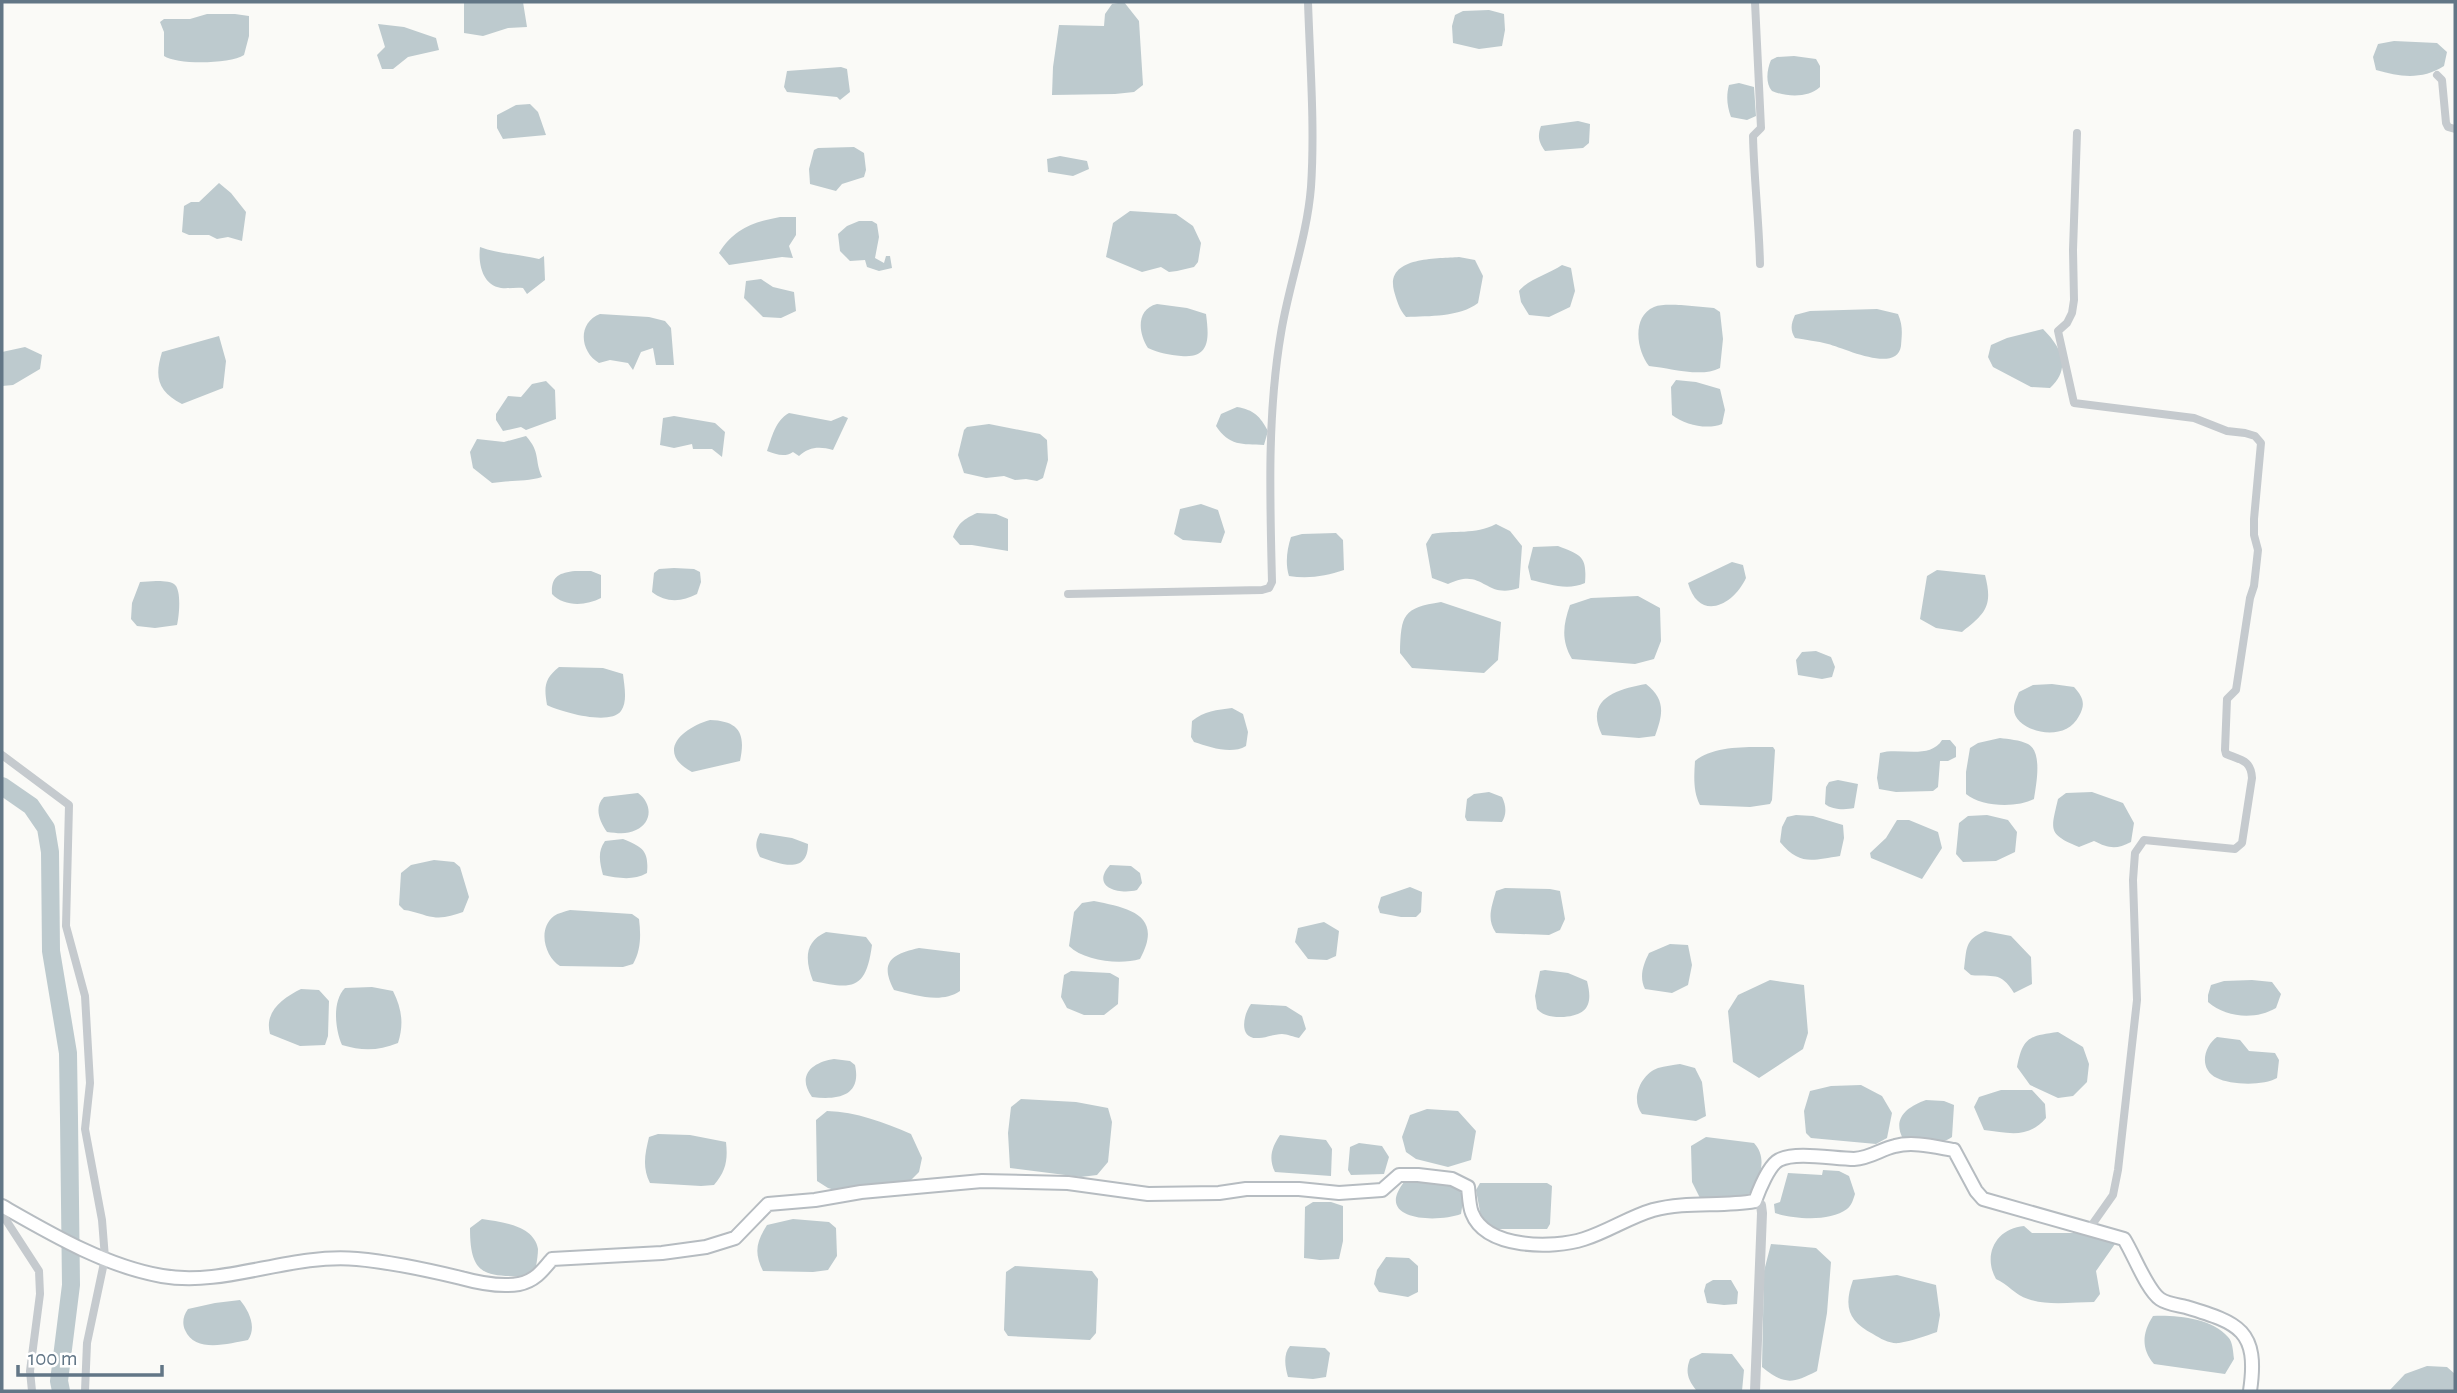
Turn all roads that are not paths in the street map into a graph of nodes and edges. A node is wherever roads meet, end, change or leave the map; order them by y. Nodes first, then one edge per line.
1 (1308, 2) edge
2 (1755, 2) edge
3 (2437, 75) dead end
4 (2455, 129) edge
5 (2077, 134) dead end
6 (1760, 264) dead end
7 (1068, 594) dead end
8 (2, 755) edge
9 (1755, 1201) junction
10 (2, 1206) edge
11 (2, 1214) edge
12 (2089, 1229) junction
13 (104, 1258) junction
14 (32, 1391) edge
15 (85, 1391) edge
16 (1755, 1391) edge
17 (2250, 1391) edge

1 - 7 street
2 - 6 street
3 - 4 street
5 - 12 street
8 - 13 street
9 - 12 main road
9 - 13 main road
9 - 16 street
10 - 13 main road
11 - 14 street
12 - 17 main road
13 - 15 street

